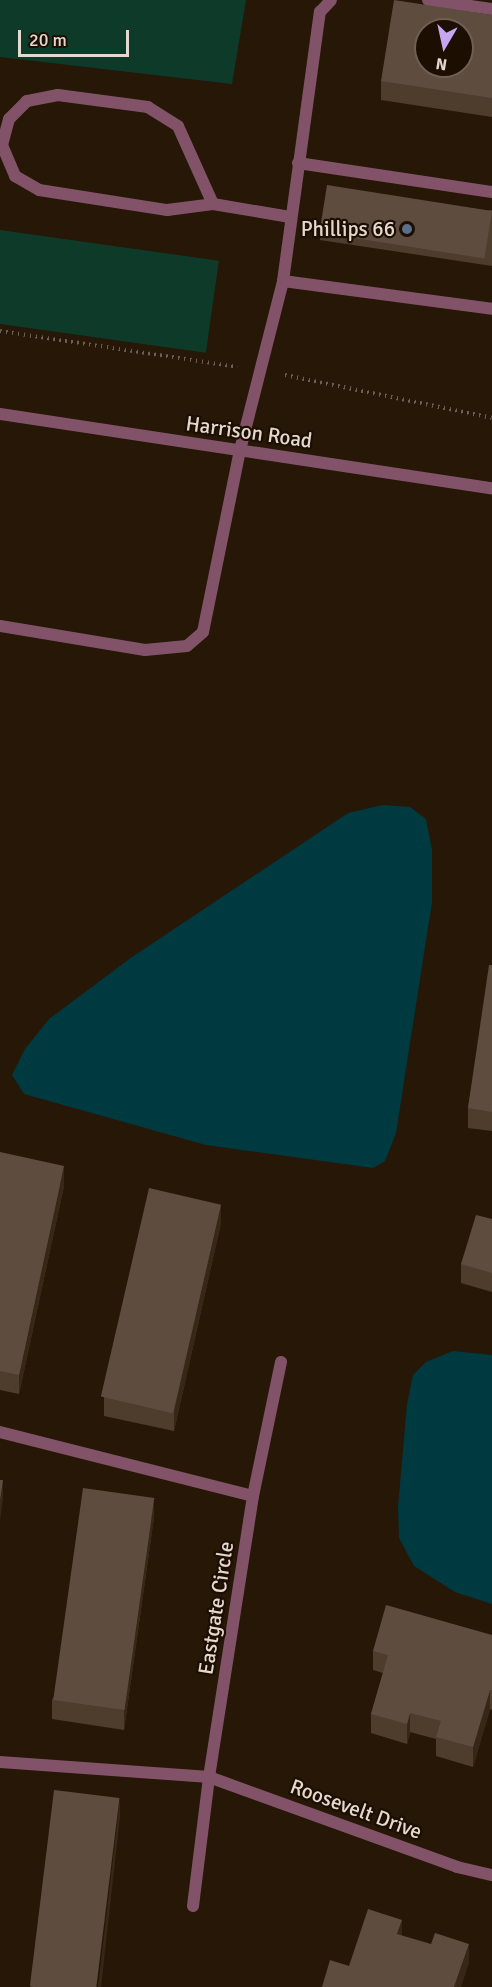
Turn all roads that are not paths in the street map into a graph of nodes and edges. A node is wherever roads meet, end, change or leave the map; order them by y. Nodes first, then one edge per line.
1 (331, 0) edge
2 (428, 0) edge
3 (492, 9) edge
4 (298, 163) junction
5 (492, 192) edge
6 (213, 204) junction
7 (290, 217) junction
8 (283, 281) junction
9 (492, 309) edge
10 (0, 414) edge
11 (240, 450) junction
12 (492, 488) edge
13 (0, 626) edge
14 (281, 1362) dead end
15 (0, 1432) edge
16 (253, 1496) junction
17 (0, 1762) edge
18 (209, 1777) junction
19 (492, 1875) edge
20 (193, 1906) dead end

1 - 4 street
2 - 3 street
4 - 5 street
4 - 7 street
6 - 6 street
6 - 7 street
7 - 8 street
8 - 9 street
8 - 11 street
10 - 11 street, Harrison Road
11 - 12 street, Harrison Road
11 - 13 street
14 - 16 street, Eastgate Circle
15 - 16 street
16 - 18 street, Eastgate Circle
17 - 18 street
18 - 19 street, Roosevelt Drive
18 - 20 street, Eastgate Circle

